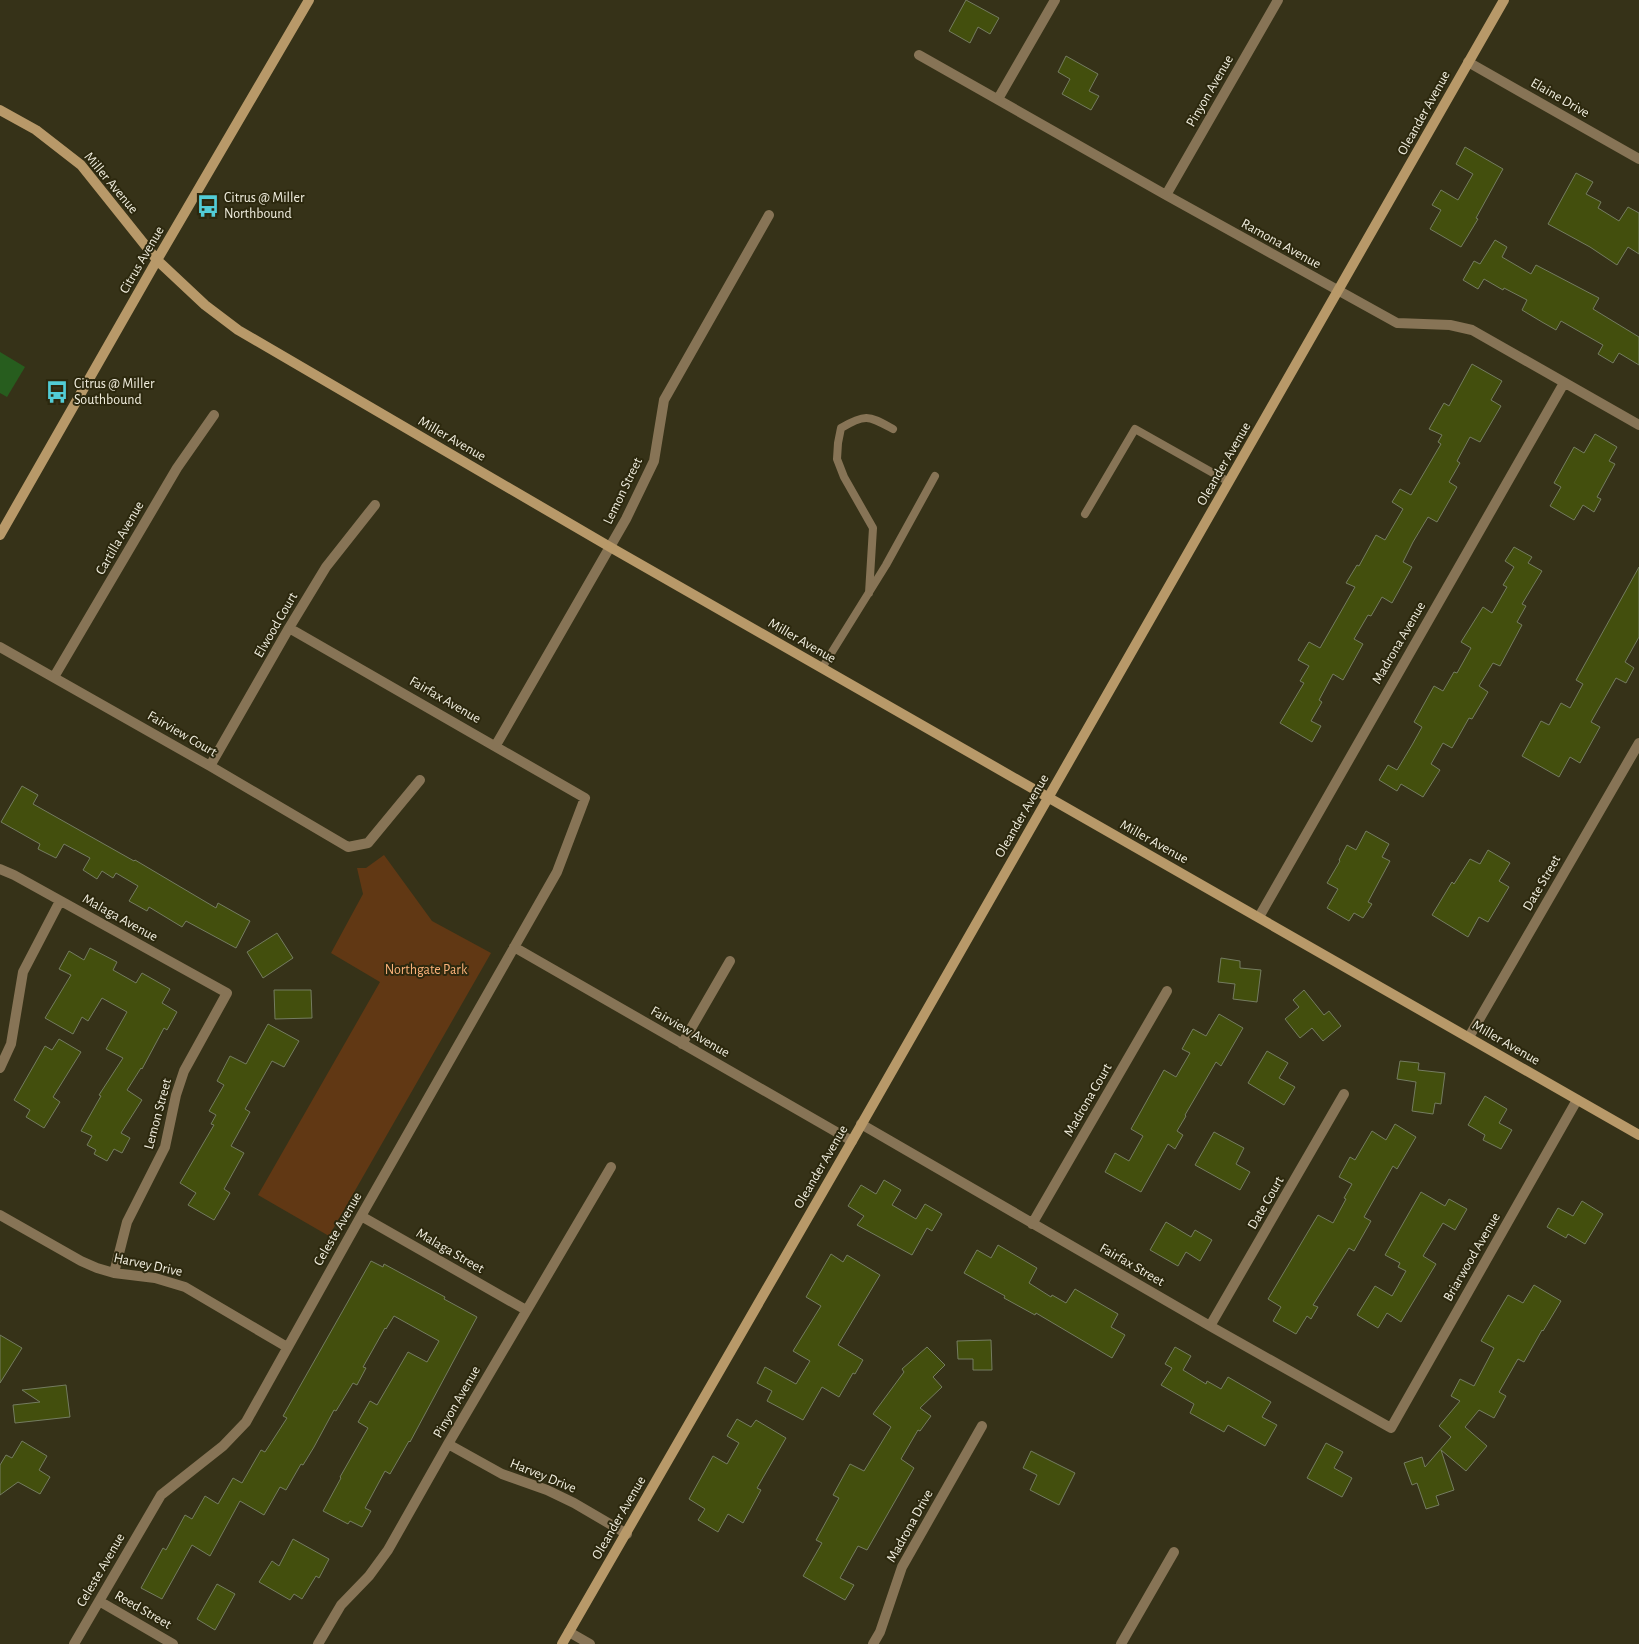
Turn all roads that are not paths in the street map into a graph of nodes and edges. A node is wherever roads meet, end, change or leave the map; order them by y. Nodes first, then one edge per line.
1 (309, 0) edge
2 (1055, 0) edge
3 (1278, 0) edge
4 (1504, 0) edge
5 (919, 54) dead end
6 (1468, 62) junction
7 (998, 99) junction
8 (0, 110) edge
9 (1639, 159) edge
10 (1166, 195) junction
11 (769, 215) dead end
12 (157, 260) junction
13 (1338, 292) junction
14 (1564, 383) junction
15 (214, 415) dead end
16 (1639, 425) edge
17 (893, 429) dead end
18 (935, 476) dead end
19 (1229, 482) junction
20 (375, 505) dead end
21 (1085, 514) dead end
22 (0, 535) edge
23 (610, 547) junction
24 (869, 593) junction
25 (289, 628) junction
26 (0, 647) edge
27 (822, 668) junction
28 (54, 677) junction
29 (1639, 742) edge
30 (496, 745) junction
31 (210, 766) junction
32 (420, 780) dead end
33 (585, 798) joint
34 (1048, 798) junction
35 (0, 869) edge
36 (60, 901) junction
37 (1259, 917) junction
38 (514, 948) junction
39 (730, 961) dead end
40 (1167, 991) dead end
41 (227, 993) joint
42 (1469, 1037) junction
43 (682, 1044) junction
44 (0, 1068) edge
45 (1344, 1094) dead end
46 (1578, 1100) junction
47 (861, 1124) junction
48 (1639, 1134) edge
49 (852, 1140) junction
50 (611, 1167) dead end
51 (0, 1215) edge
52 (361, 1216) junction
53 (1032, 1224) junction
54 (114, 1273) junction
55 (526, 1310) junction
56 (1210, 1326) junction
57 (287, 1347) junction
58 (982, 1426) dead end
59 (1391, 1428) joint
60 (448, 1444) junction
61 (627, 1534) junction
62 (1174, 1552) dead end
63 (99, 1601) junction
64 (569, 1632) junction
65 (74, 1644) edge
66 (173, 1644) edge
67 (318, 1644) edge
68 (562, 1644) edge
69 (590, 1644) edge
70 (873, 1644) edge
71 (1121, 1644) edge

1 - 12 street, Citrus Avenue
2 - 7 street
3 - 10 street, Pinyon Avenue
4 - 6 street, Oleander Avenue
5 - 7 street, Ramona Avenue
6 - 9 street, Elaine Drive
6 - 13 street, Oleander Avenue
7 - 10 street, Ramona Avenue
8 - 12 street, Miller Avenue
10 - 13 street, Ramona Avenue
11 - 23 street, Lemon Street
12 - 22 street, Citrus Avenue
12 - 23 street, Miller Avenue
13 - 14 street, Ramona Avenue
13 - 19 street, Oleander Avenue
14 - 16 street, Ramona Avenue
14 - 37 street, Madrona Avenue
15 - 28 street, Cartilla Avenue
17 - 24 lane
18 - 24 lane
19 - 21 lane
19 - 34 street, Oleander Avenue
20 - 25 street, Elwood Court
23 - 27 street, Miller Avenue
23 - 30 street, Lemon Street
24 - 27 lane
25 - 30 street, Fairfax Avenue
25 - 31 street, Elwood Court
26 - 28 street, Fairview Court
27 - 34 street, Miller Avenue
28 - 31 street, Fairview Court
29 - 42 street, Date Street
30 - 33 street, Fairfax Avenue
31 - 32 street, Fairview Court
33 - 38 street, Celeste Avenue
34 - 37 street, Miller Avenue
34 - 47 street, Oleander Avenue
35 - 36 street, Malaga Avenue
36 - 41 street, Malaga Avenue
36 - 44 street
37 - 42 street, Miller Avenue
38 - 43 street, Fairview Avenue
38 - 52 street, Celeste Avenue
39 - 43 street
40 - 53 street, Madrona Court
41 - 54 street, Lemon Street
42 - 46 street, Miller Avenue
43 - 49 street, Fairview Avenue
45 - 56 street, Date Court
46 - 48 street, Miller Avenue
46 - 59 street, Briarwood Avenue
47 - 49 street, Oleander Avenue
47 - 53 street, Fairfax Street
49 - 61 street, Oleander Avenue
50 - 55 street, Pinyon Avenue
51 - 54 street, Harvey Drive
52 - 55 street, Malaga Street
52 - 57 street, Celeste Avenue
53 - 56 street, Fairfax Street
54 - 57 street, Harvey Drive
55 - 60 street, Pinyon Avenue
56 - 59 street, Fairfax Street
57 - 63 street, Celeste Avenue
58 - 70 street, Madrona Drive
60 - 61 street, Harvey Drive
60 - 67 street, Pinyon Avenue
61 - 64 street, Oleander Avenue
62 - 71 street
63 - 65 street, Celeste Avenue
63 - 66 street, Reed Street
64 - 68 street, Oleander Avenue
64 - 69 street

